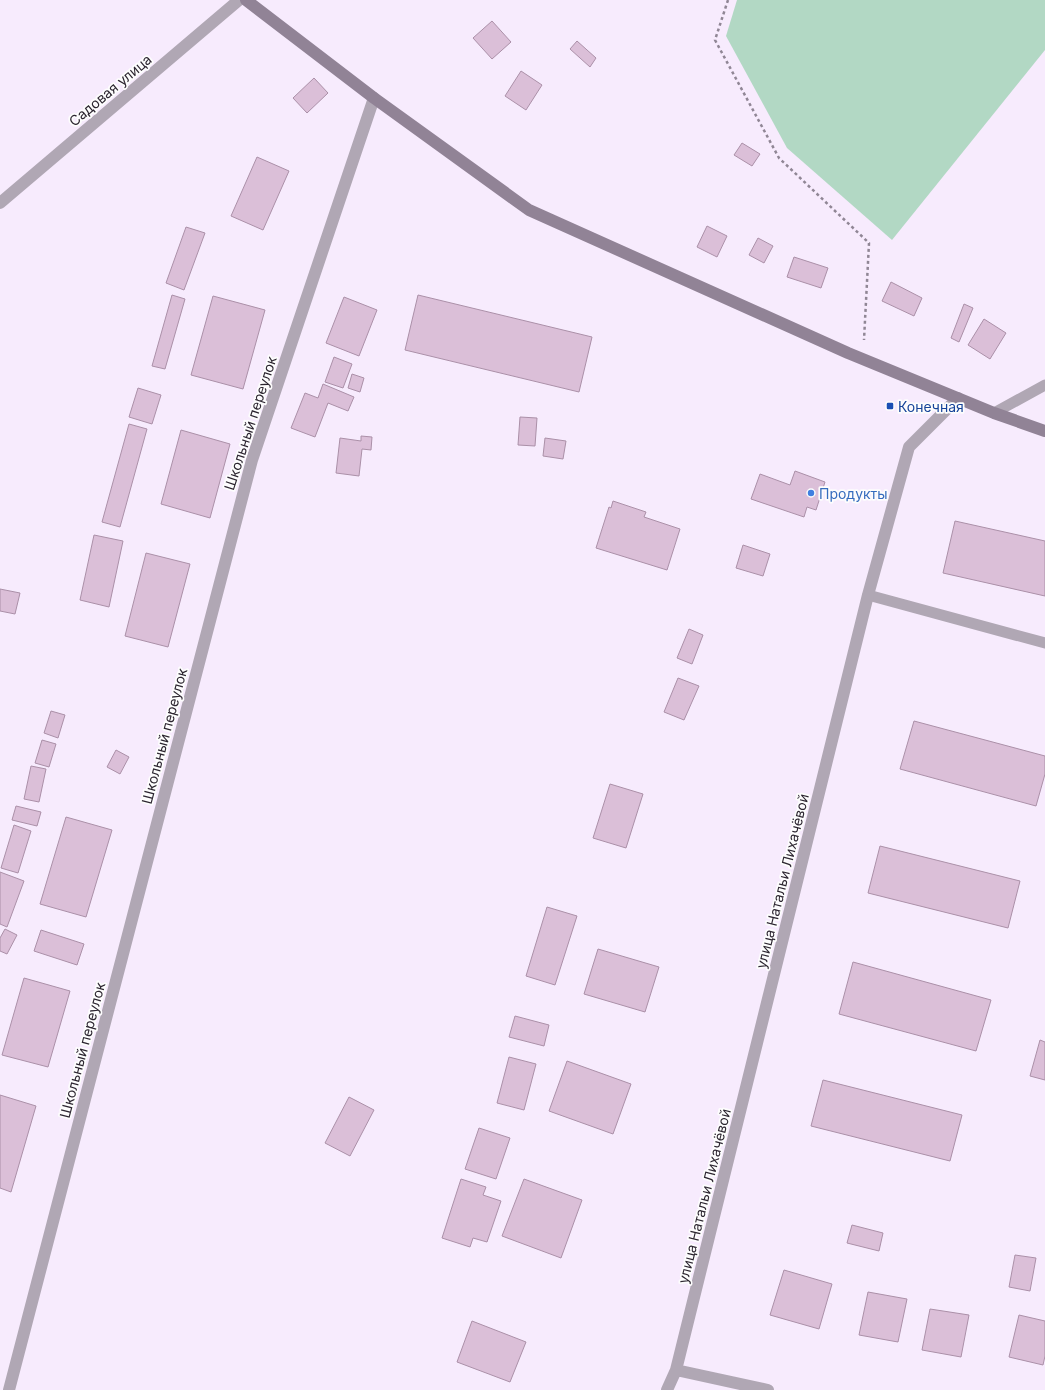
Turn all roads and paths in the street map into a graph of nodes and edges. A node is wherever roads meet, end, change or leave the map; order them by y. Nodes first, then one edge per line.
1 (239, 0) edge
2 (246, 0) edge
3 (728, 0) edge
4 (374, 98) junction
5 (0, 203) edge
6 (863, 359) junction
7 (1045, 385) edge
8 (958, 398) junction
9 (994, 413) junction
10 (1045, 432) edge
11 (868, 595) junction
12 (1045, 643) edge
13 (676, 1370) junction
14 (9, 1390) edge
15 (667, 1390) edge
16 (768, 1390) edge

1 - 5 street, Садовая улица
2 - 4 street
3 - 6 path
4 - 6 street
4 - 14 street, Школьный переулок
6 - 8 street
7 - 9 lane
8 - 9 street
8 - 11 street, улица Натальи Лихачёвой
9 - 10 street
11 - 12 lane
11 - 13 street, улица Натальи Лихачёвой
13 - 15 street, улица Натальи Лихачёвой
13 - 16 street

